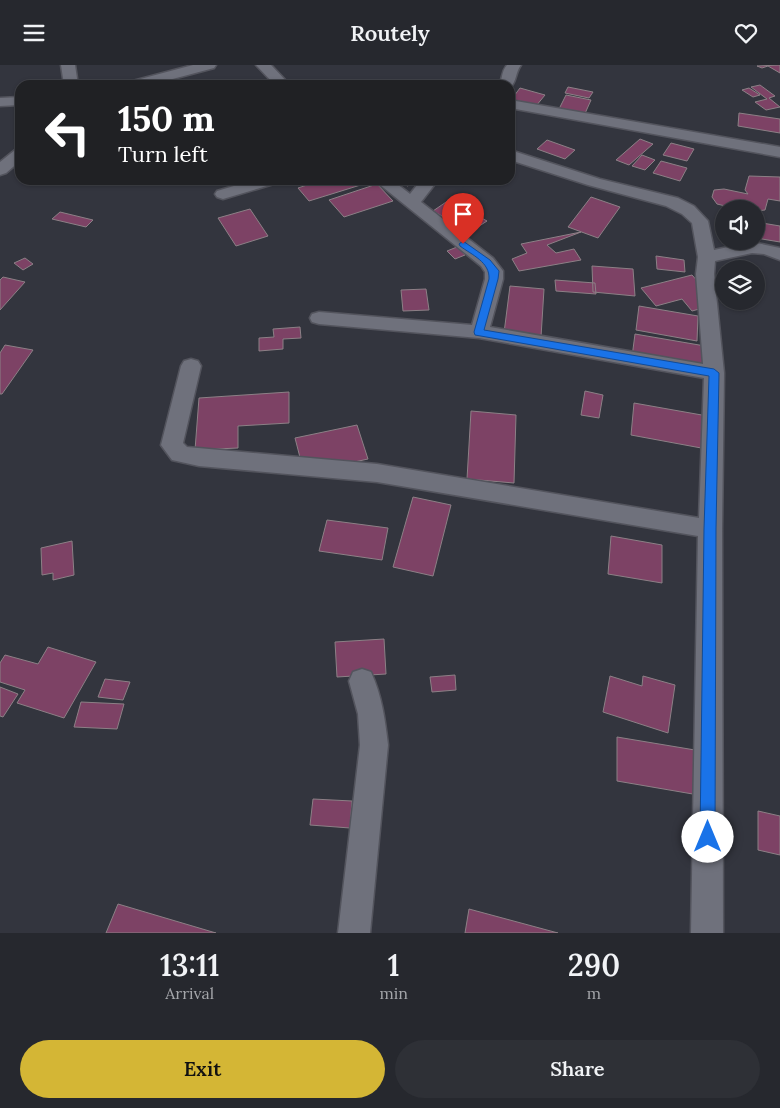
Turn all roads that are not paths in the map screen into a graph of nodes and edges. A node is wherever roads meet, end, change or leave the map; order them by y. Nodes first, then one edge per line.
1 (68, 65) edge
2 (209, 65) edge
3 (263, 65) edge
4 (514, 65) edge
5 (70, 80) edge
6 (153, 80) edge
7 (278, 80) edge
8 (509, 80) edge
9 (15, 101) edge
10 (0, 102) edge
11 (515, 105) edge
12 (780, 152) edge
13 (15, 157) edge
14 (515, 157) edge
15 (0, 170) edge
16 (254, 185) edge
17 (388, 185) edge
18 (426, 185) edge
19 (223, 194) dead end
20 (411, 203) junction
21 (780, 255) edge
22 (707, 257) junction
23 (319, 318) dead end
24 (479, 332) junction
25 (191, 366) dead end
26 (714, 373) junction
27 (710, 529) junction
28 (362, 681) dead end
29 (354, 933) edge
30 (707, 933) edge

1 - 5 street
2 - 6 street
3 - 7 street
4 - 8 street
9 - 10 street
11 - 12 street
13 - 15 street
14 - 22 street
16 - 19 street
17 - 20 street
18 - 20 street
20 - 24 street
21 - 22 street
22 - 26 street
23 - 24 street
24 - 26 street
25 - 27 street
26 - 27 street
27 - 30 street
28 - 29 street

